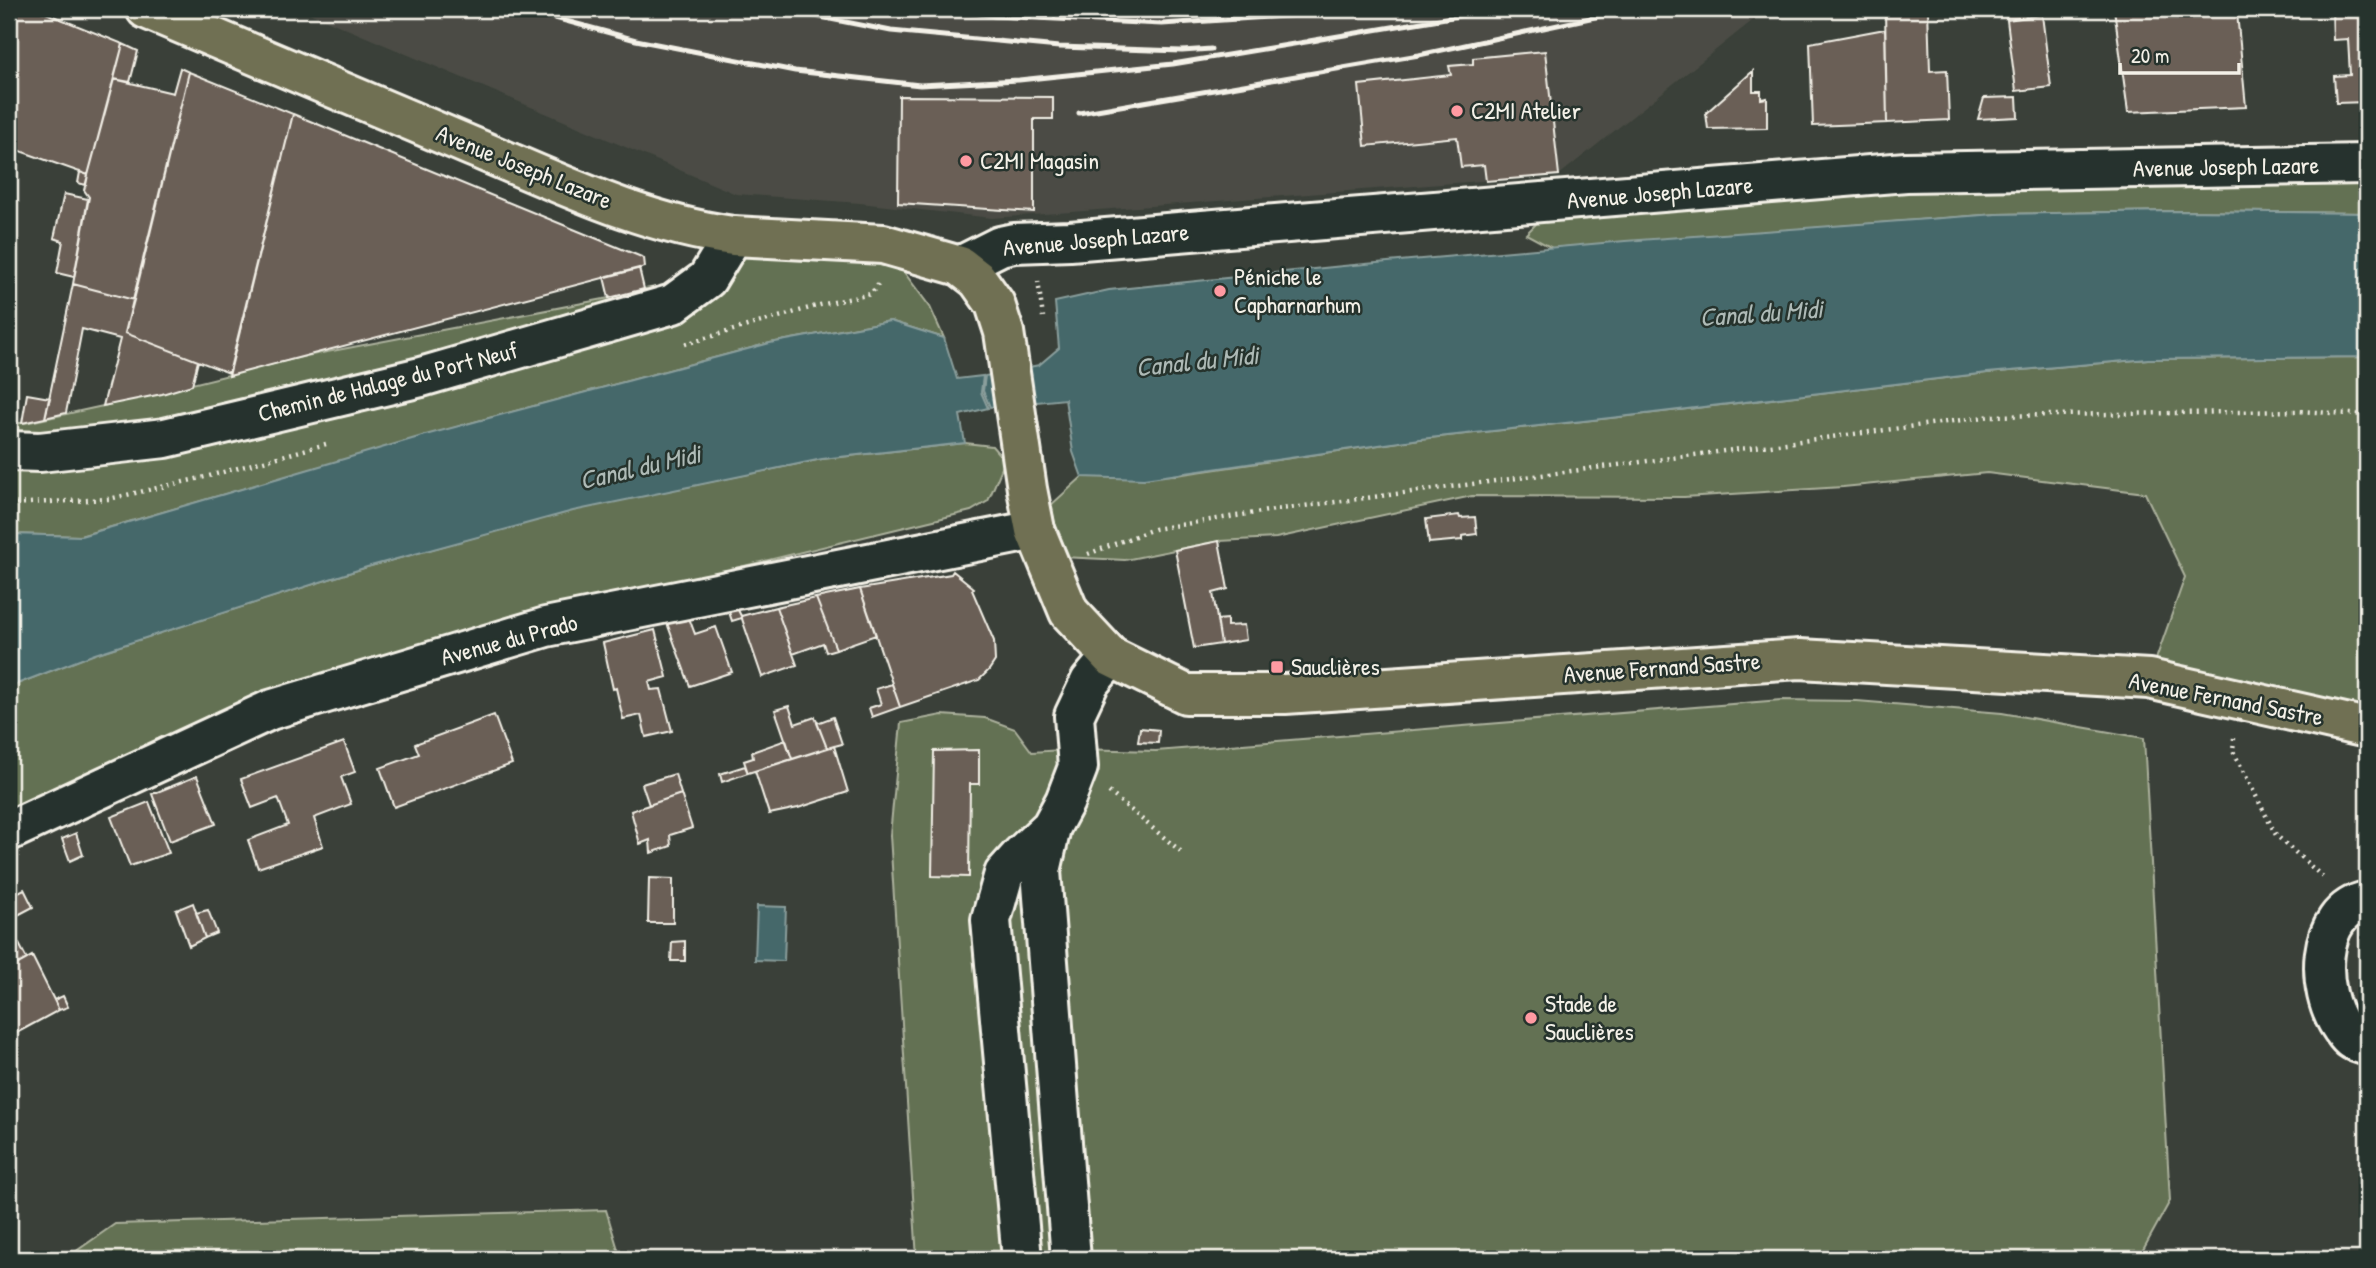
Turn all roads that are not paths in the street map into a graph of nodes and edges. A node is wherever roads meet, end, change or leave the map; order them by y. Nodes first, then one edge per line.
1 (146, 9) edge
2 (2367, 164) edge
3 (733, 236) junction
4 (960, 266) junction
5 (995, 304) joint
6 (9, 451) edge
7 (1035, 530) junction
8 (1111, 657) junction
9 (2367, 728) edge
10 (1051, 828) junction
11 (9, 831) edge
12 (2359, 904) edge
13 (2367, 1046) edge
14 (1021, 1259) edge
15 (1071, 1259) edge

1 - 3 main road, Avenue Joseph Lazare
2 - 4 street, Avenue Joseph Lazare
3 - 4 main road, Avenue Joseph Lazare
3 - 6 street, Chemin de Halage du Port Neuf
4 - 5 main road, Avenue Joseph Lazare
5 - 7 main road, Avenue Fernand Sastre
7 - 8 main road, Avenue Fernand Sastre
7 - 11 street, Avenue du Prado
8 - 9 main road, Avenue Fernand Sastre
8 - 10 street
10 - 14 street
10 - 15 street
12 - 13 street

